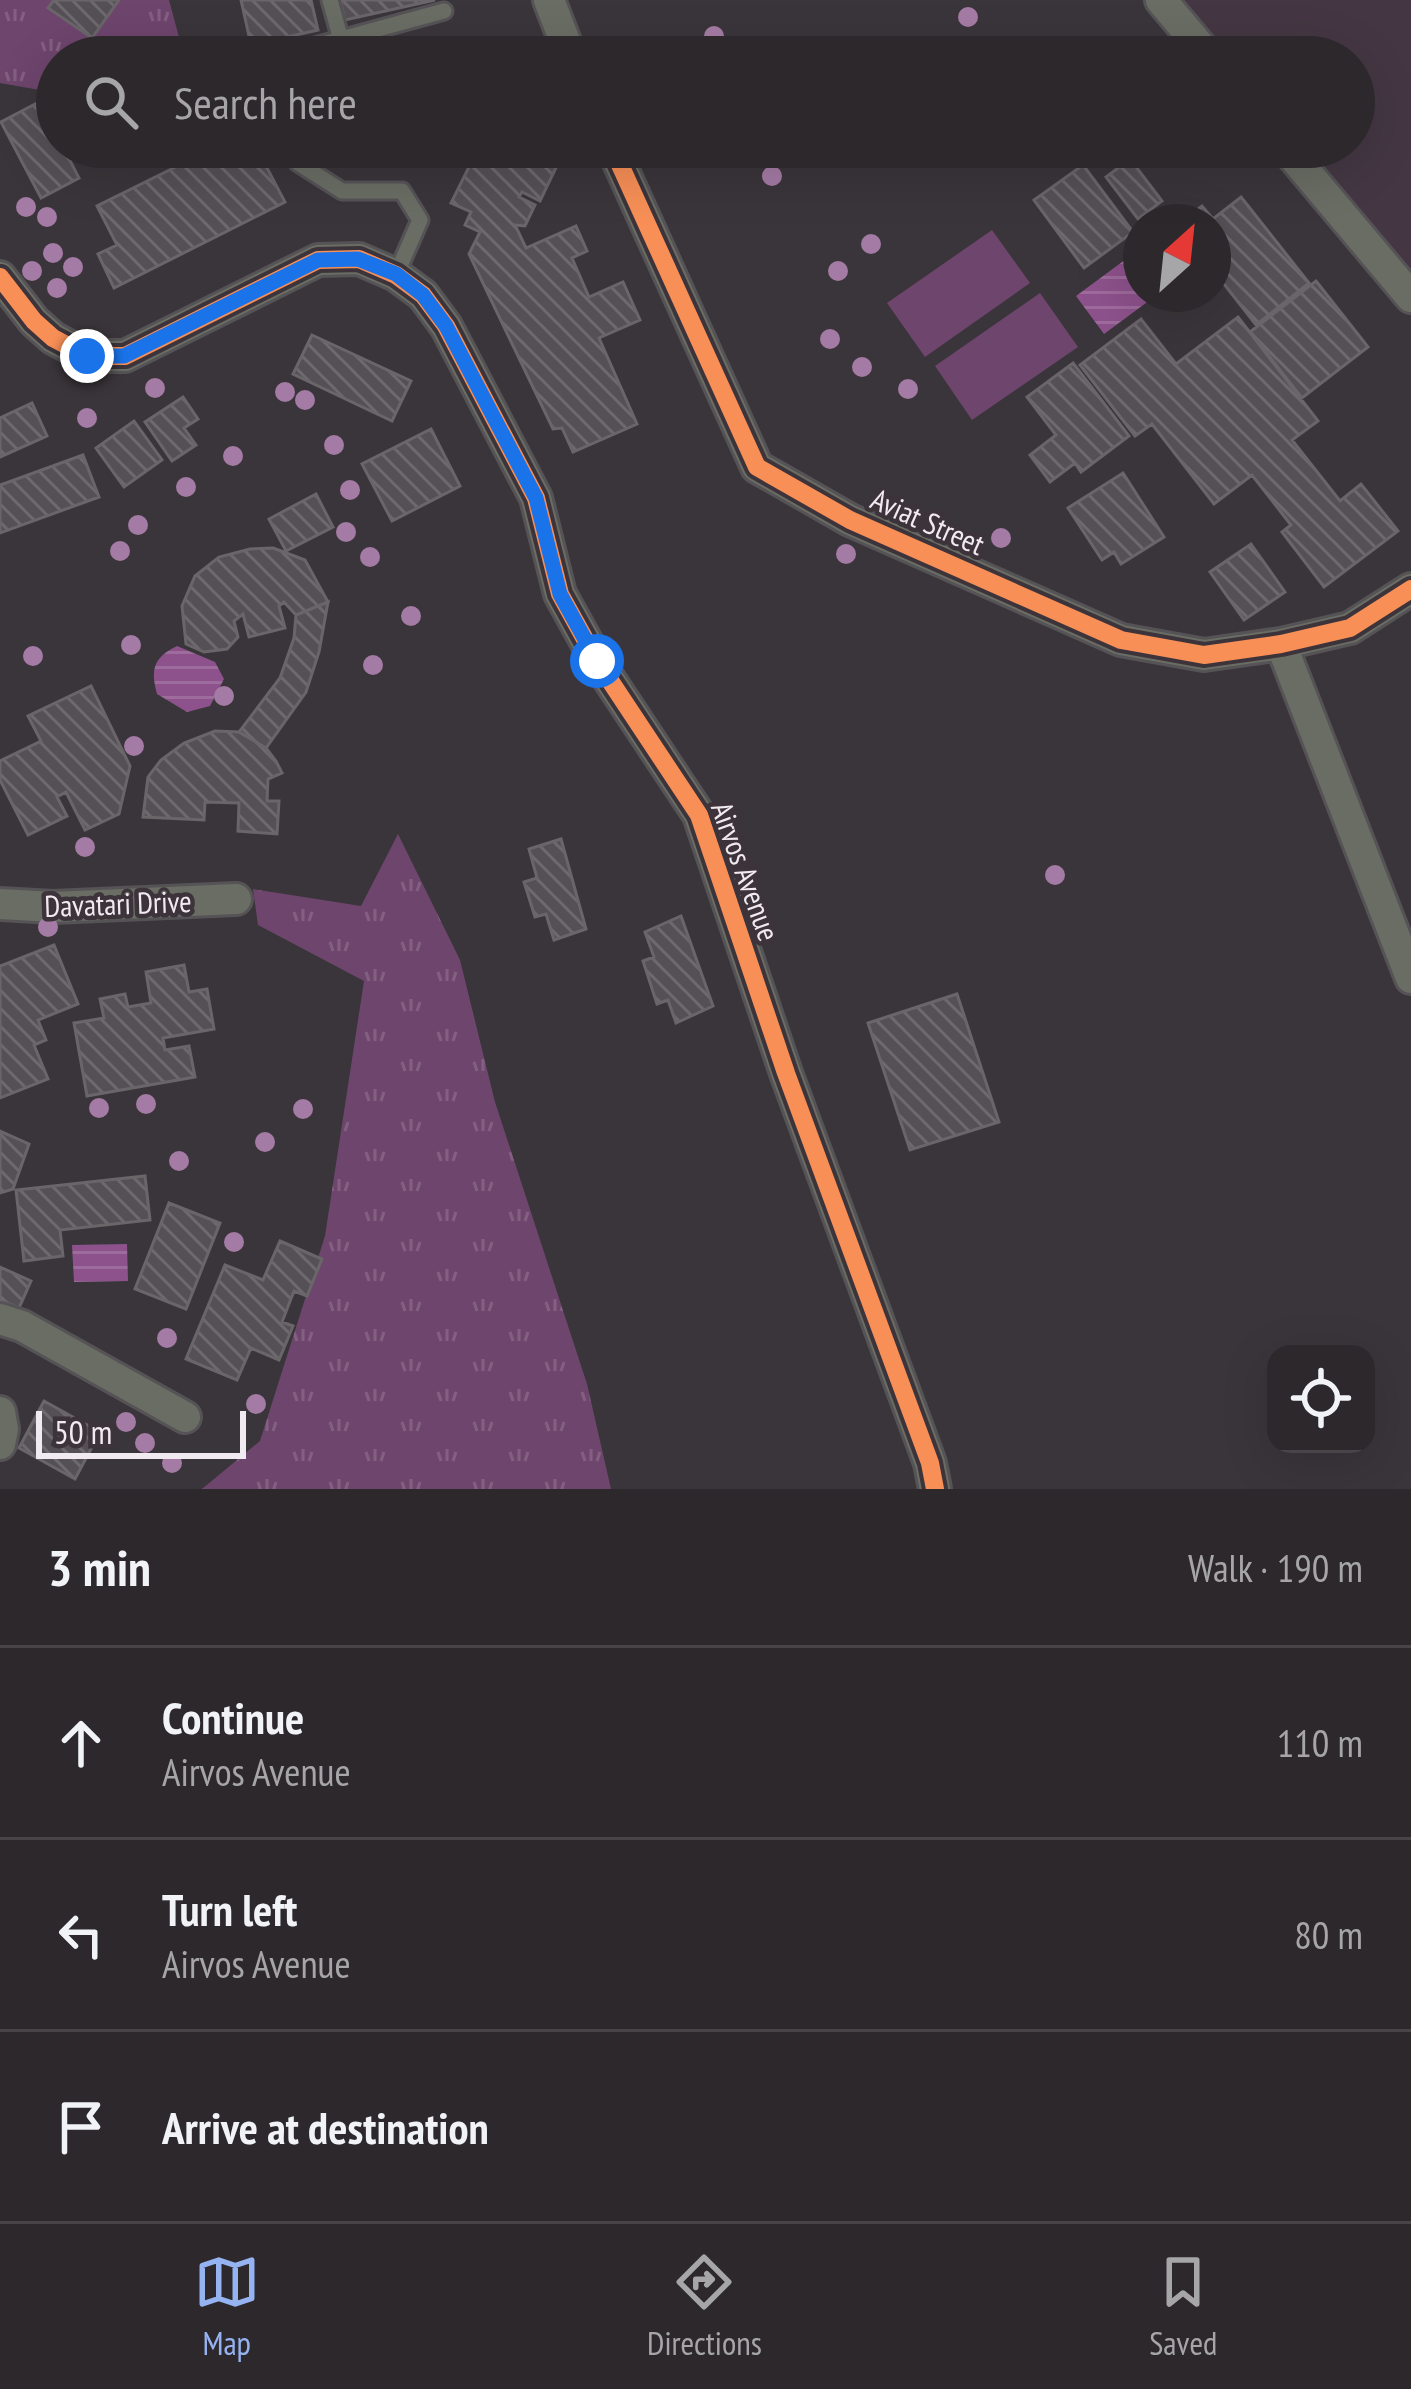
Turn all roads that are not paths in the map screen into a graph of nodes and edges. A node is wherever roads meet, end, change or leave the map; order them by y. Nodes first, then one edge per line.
1 (330, 0) edge
2 (549, 0) edge
3 (1161, 0) edge
4 (444, 11) dead end
5 (340, 36) edge
6 (355, 36) edge
7 (564, 36) edge
8 (1191, 36) edge
9 (306, 168) edge
10 (622, 168) edge
11 (1303, 168) edge
12 (396, 274) junction
13 (0, 277) edge
14 (1411, 297) edge
15 (1411, 589) edge
16 (1281, 644) junction
17 (236, 899) dead end
18 (0, 904) edge
19 (1411, 978) edge
20 (0, 1319) edge
21 (0, 1412) edge
22 (185, 1417) dead end
23 (0, 1444) edge
24 (935, 1489) edge

1 - 5 lane
2 - 7 street
3 - 8 street
4 - 6 lane
9 - 12 lane
10 - 16 street, Aviat Street
11 - 14 street
12 - 13 street
12 - 24 street, Airvos Avenue
15 - 16 street, Aviat Street
16 - 19 street
17 - 18 street, Davatari Drive
20 - 22 street
21 - 23 street

